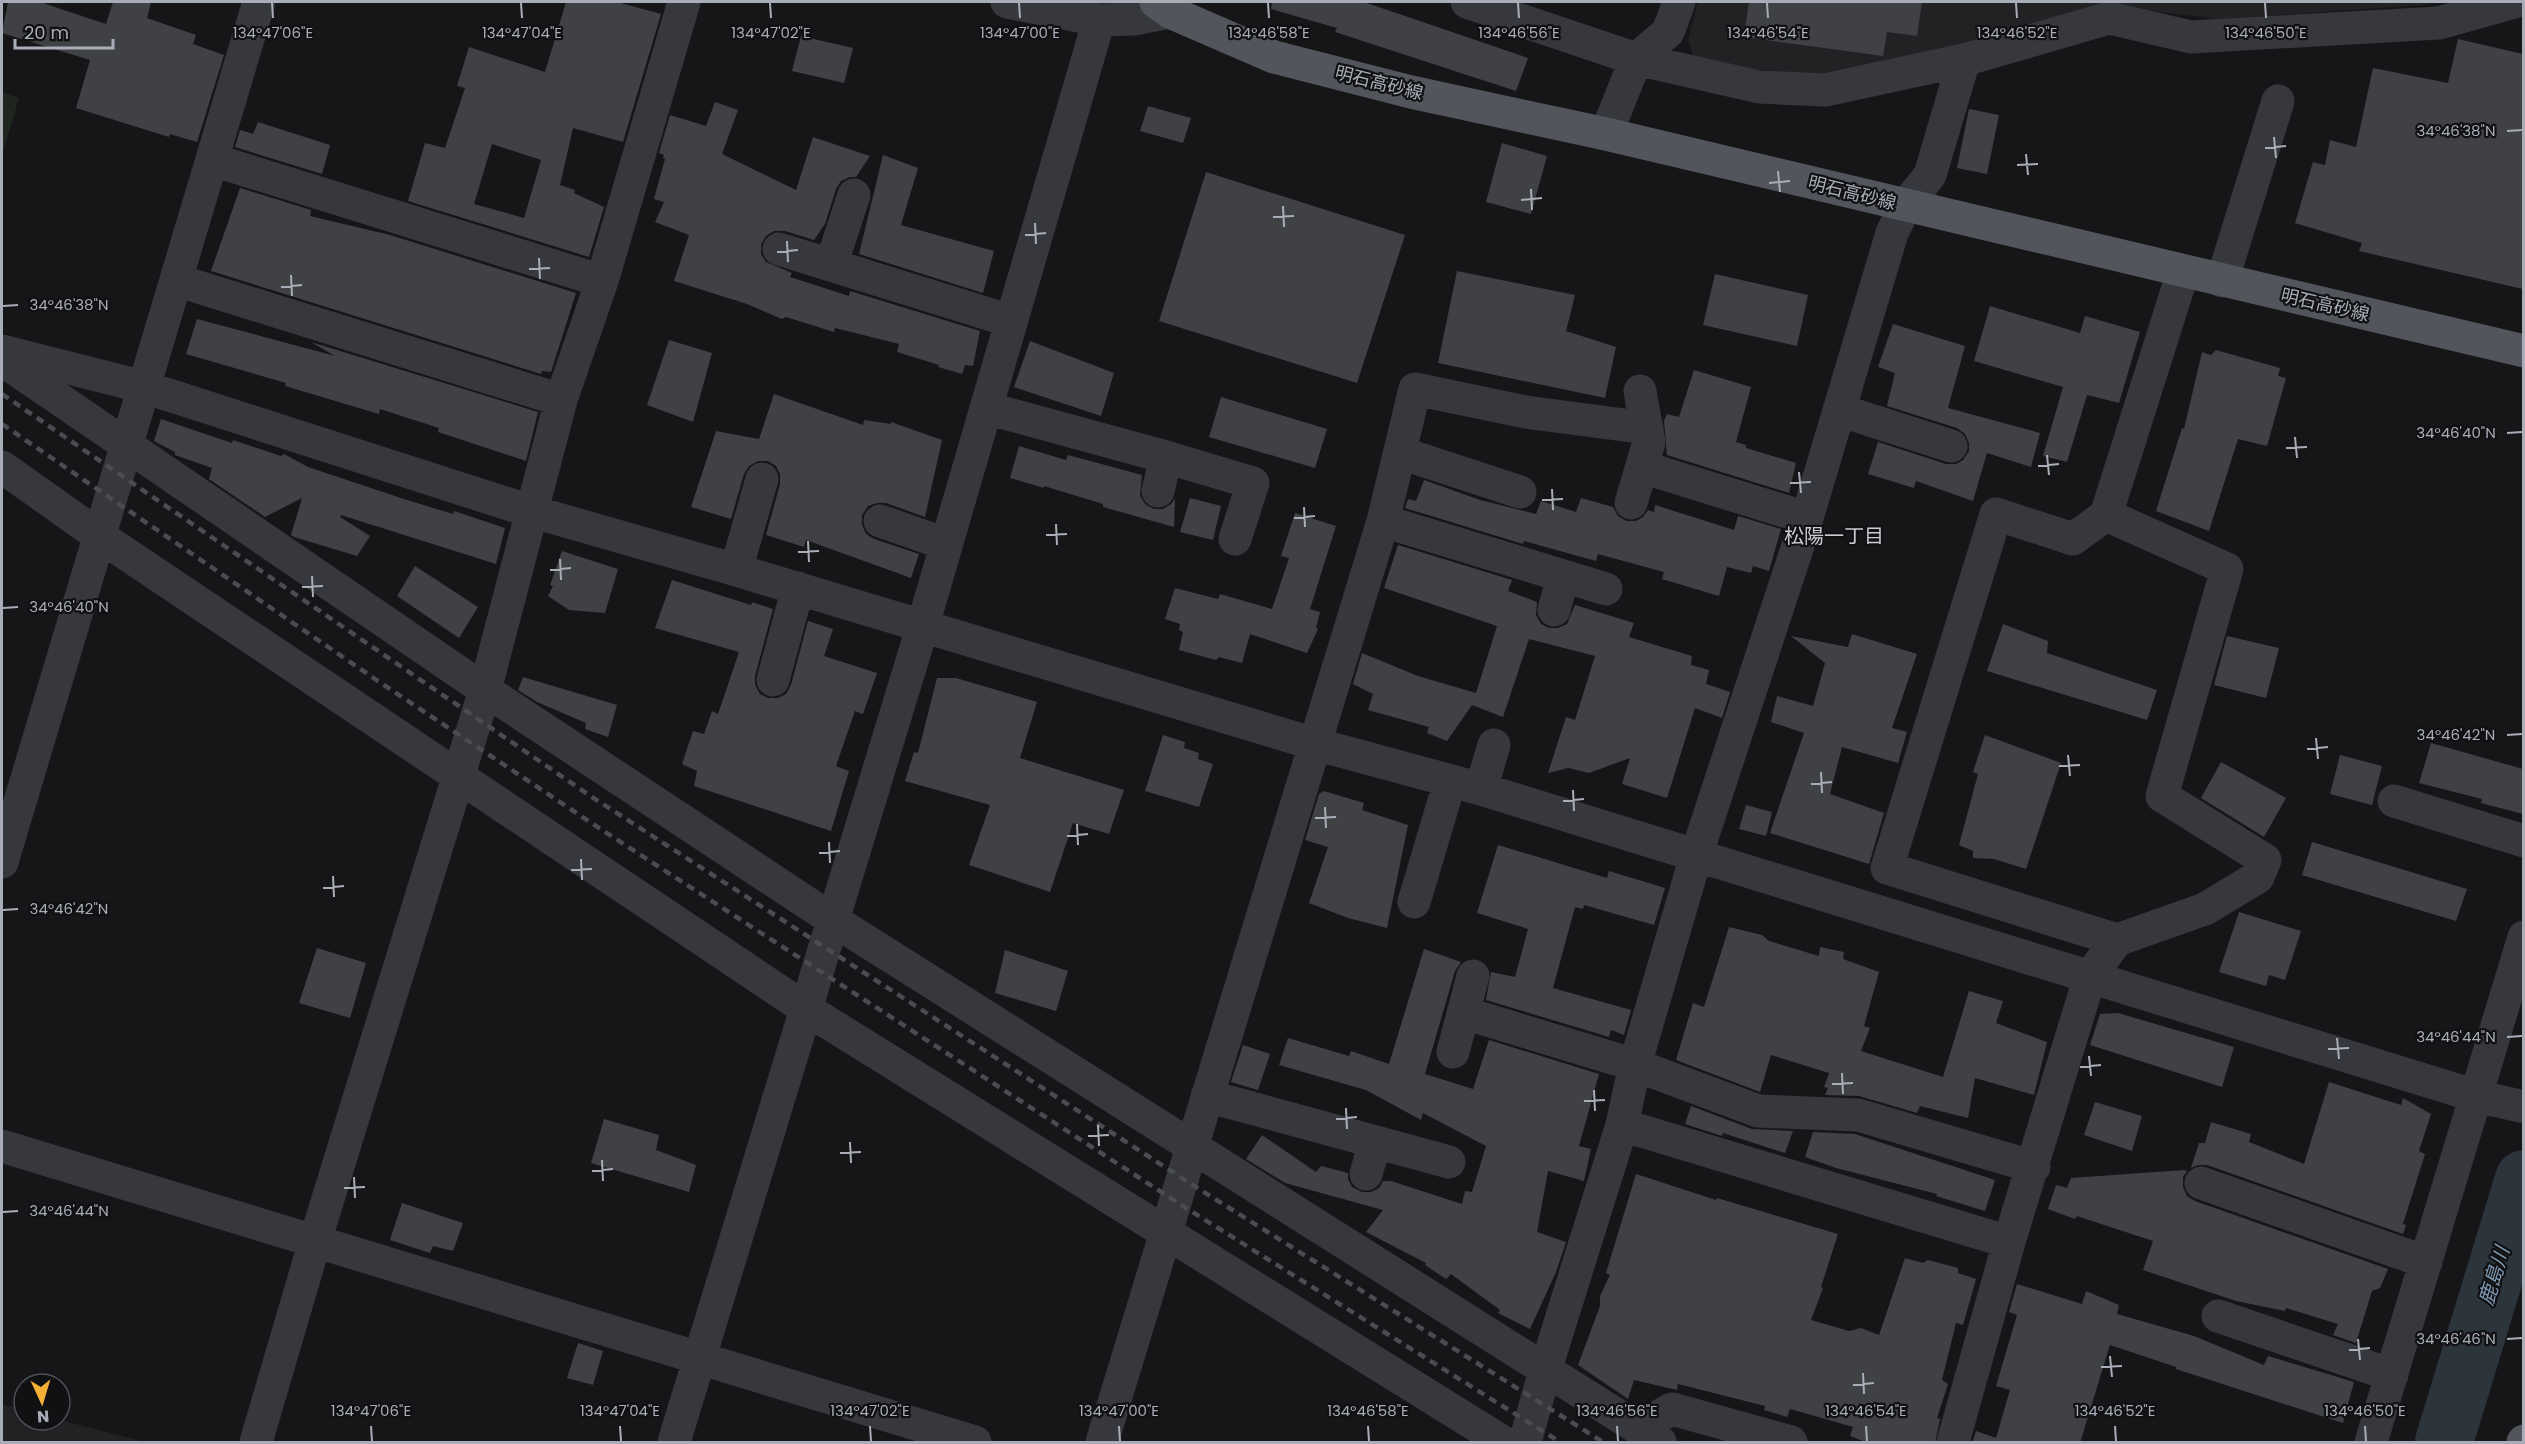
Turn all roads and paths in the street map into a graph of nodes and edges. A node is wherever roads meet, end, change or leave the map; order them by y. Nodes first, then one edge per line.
1 (259, 2) edge
2 (684, 2) edge
3 (1007, 2) edge
4 (1467, 2) edge
5 (1678, 2) edge
6 (2514, 2) edge
7 (1163, 7) edge
8 (1099, 20) junction
9 (1636, 58) junction
10 (1964, 60) junction
11 (2278, 101) dead end
12 (1606, 134) junction
13 (213, 160) junction
14 (854, 195) dead end
15 (1905, 206) junction
16 (779, 249) dead end
17 (831, 265) junction
18 (2183, 272) junction
19 (176, 280) junction
20 (602, 281) junction
21 (2222, 281) junction
22 (1011, 321) junction
23 (2, 351) edge
24 (2523, 351) edge
25 (2, 360) edge
26 (144, 387) junction
27 (1640, 392) dead end
28 (561, 400) junction
29 (986, 408) junction
30 (1839, 410) junction
31 (1647, 428) junction
32 (126, 445) junction
33 (1950, 446) dead end
34 (1401, 453) junction
35 (1166, 457) junction
36 (2, 467) edge
37 (1642, 467) junction
38 (762, 479) dead end
39 (1158, 491) dead end
40 (1520, 492) dead end
41 (1631, 503) dead end
42 (530, 512) junction
43 (2106, 515) junction
44 (1808, 518) junction
45 (880, 521) dead end
46 (1383, 521) junction
47 (98, 535) junction
48 (1235, 539) dead end
49 (946, 544) junction
50 (736, 570) junction
51 (1563, 576) junction
52 (798, 588) junction
53 (1606, 589) dead end
54 (1554, 609) dead end
55 (923, 625) junction
56 (773, 680) dead end
57 (485, 690) junction
58 (1315, 744) junction
59 (1494, 745) dead end
60 (458, 776) junction
61 (1466, 785) junction
62 (2394, 801) dead end
63 (2523, 842) edge
64 (1696, 856) junction
65 (2, 862) edge
66 (1414, 902) dead end
67 (833, 920) junction
68 (2523, 938) edge
69 (2117, 940) junction
70 (1473, 976) dead end
71 (2090, 976) junction
72 (806, 1009) junction
73 (1464, 1013) junction
74 (1453, 1052) dead end
75 (1635, 1065) junction
76 (1208, 1096) junction
77 (2476, 1096) junction
78 (2523, 1107) edge
79 (1622, 1125) junction
80 (1375, 1142) junction
81 (2, 1146) edge
82 (1192, 1147) junction
83 (1449, 1162) dead end
84 (2034, 1167) junction
85 (1366, 1174) dead end
86 (2201, 1183) dead end
87 (1164, 1232) junction
88 (315, 1241) junction
89 (2009, 1242) junction
90 (2426, 1262) junction
91 (2218, 1316) dead end
92 (700, 1358) junction
93 (1545, 1371) junction
94 (2392, 1375) junction
95 (1649, 1435) edge
96 (256, 1443) edge
97 (674, 1443) edge
98 (975, 1443) edge
99 (1102, 1443) edge
100 (1503, 1443) edge
101 (1526, 1443) edge
102 (1791, 1443) edge
103 (1953, 1443) edge
104 (2371, 1443) edge

1 - 13 street
2 - 20 street
3 - 8 street
4 - 9 street
5 - 9 street
6 - 10 street
7 - 8 street
7 - 12 main road, 明石高砂線
8 - 22 street
9 - 10 street
9 - 12 street
10 - 15 street
11 - 21 street
12 - 15 main road, 明石高砂線
13 - 19 street
13 - 20 street
14 - 17 street
15 - 18 main road, 明石高砂線
15 - 30 street
16 - 17 street
17 - 22 street
18 - 21 main road, 明石高砂線
18 - 43 street
19 - 26 street
19 - 28 street
20 - 28 street
21 - 24 main road, 明石高砂線
22 - 29 street
23 - 26 street
25 - 32 street
26 - 32 street
26 - 42 street
27 - 31 street
28 - 42 street
29 - 35 street
29 - 49 street
30 - 33 street
30 - 44 street
31 - 34 street
31 - 37 street
32 - 47 street
32 - 57 street
34 - 40 street
34 - 46 street
35 - 39 street
35 - 48 street
36 - 47 street
37 - 41 street
37 - 44 street
38 - 50 street
42 - 50 street
42 - 57 street
43 - 69 street
43 - 69 street
44 - 64 street
45 - 49 street
46 - 51 street
46 - 58 street
47 - 60 street
47 - 65 street
49 - 55 street
50 - 52 street
51 - 53 street
51 - 54 street
52 - 55 street
52 - 56 street
55 - 58 street
55 - 67 street
57 - 60 street
57 - 67 street
58 - 61 street
58 - 76 street
59 - 61 street
60 - 72 street
60 - 88 street
61 - 64 street
61 - 66 street
62 - 63 street
64 - 71 street
64 - 75 street
67 - 72 street
67 - 82 street
68 - 77 street
69 - 71 street
70 - 73 street
71 - 77 street
71 - 84 street
72 - 87 street
72 - 92 street
73 - 74 street
73 - 75 street
75 - 79 street
75 - 84 street
76 - 80 street
76 - 82 street
77 - 78 street
77 - 90 street
79 - 89 street
79 - 93 street
80 - 83 street
80 - 85 street
81 - 88 street
82 - 87 street
82 - 93 street
84 - 89 street
86 - 90 street
87 - 99 street
87 - 100 street
88 - 92 street
88 - 96 street
89 - 103 street
90 - 94 street
91 - 94 street
92 - 97 street
92 - 98 street
93 - 95 street
93 - 101 street
94 - 104 street
95 - 102 street

